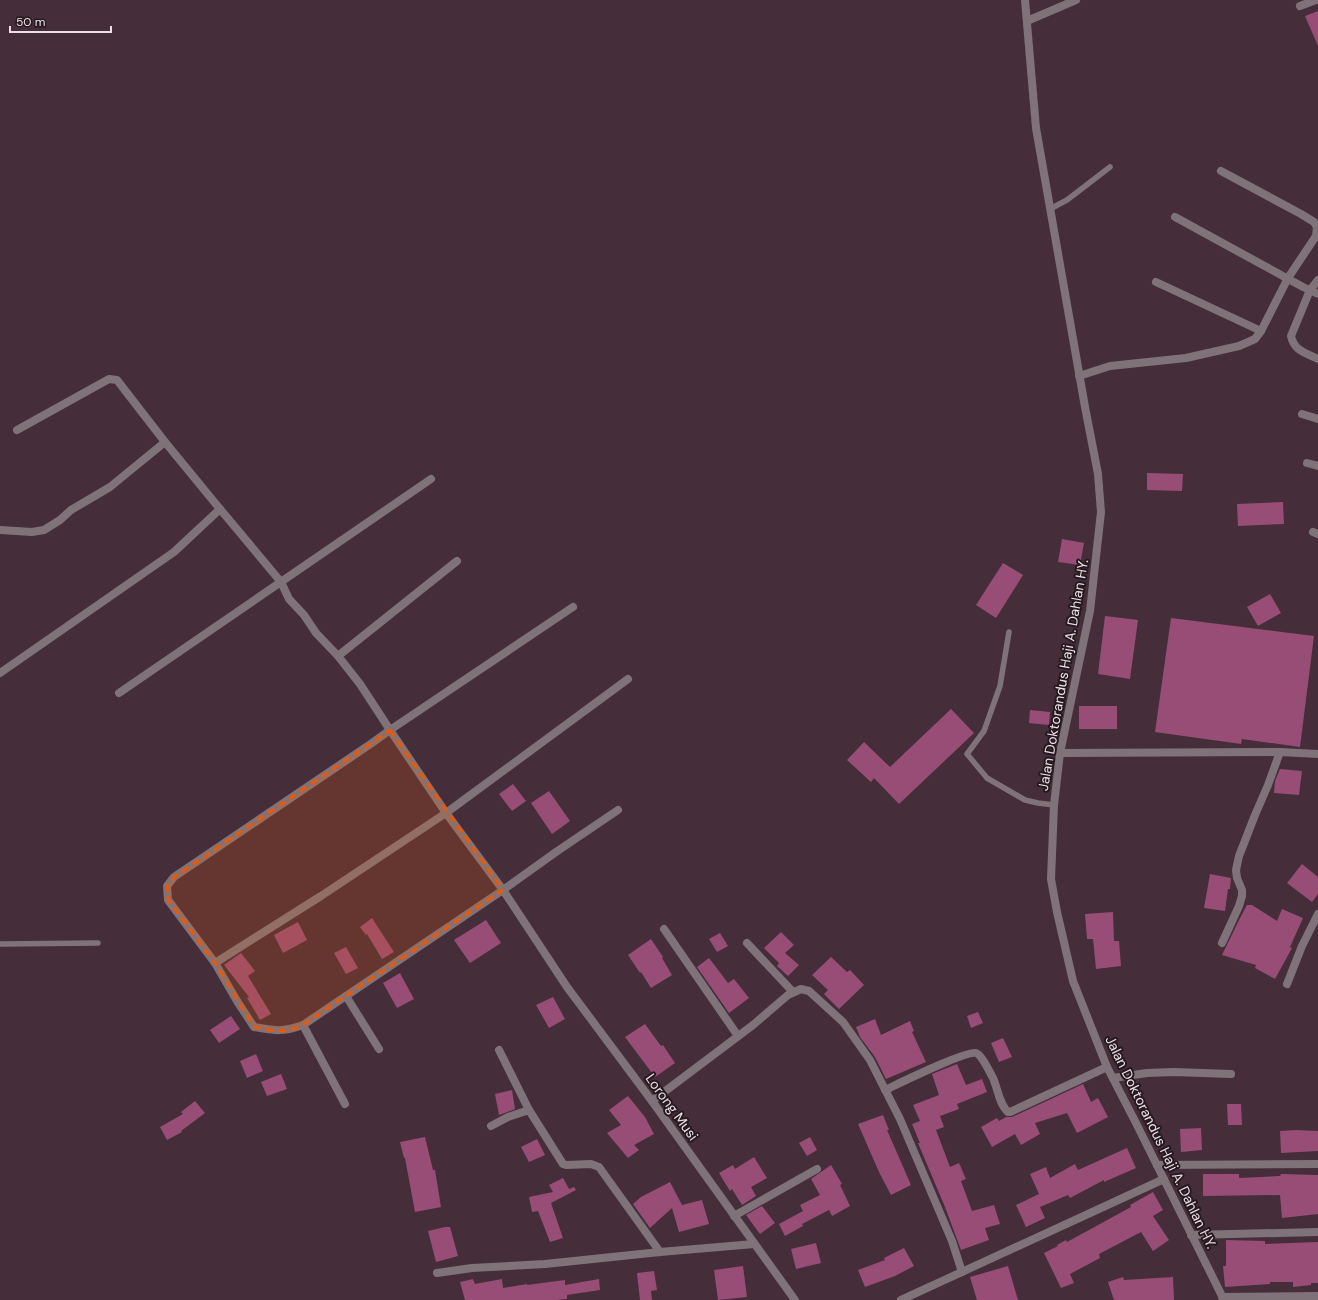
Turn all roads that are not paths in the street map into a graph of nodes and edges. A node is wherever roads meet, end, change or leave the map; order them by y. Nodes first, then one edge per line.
1 (1025, 0) edge
2 (1076, 0) edge
3 (1316, 0) edge
4 (1300, 6) dead end
5 (1027, 21) junction
6 (1110, 167) dead end
7 (1221, 171) dead end
8 (1050, 209) junction
9 (1175, 217) dead end
10 (1288, 278) junction
11 (1318, 280) edge
12 (1156, 282) dead end
13 (1307, 289) edge
14 (1261, 332) junction
15 (1318, 359) edge
16 (1079, 376) junction
17 (1302, 414) dead end
18 (1318, 419) edge
19 (17, 430) dead end
20 (165, 442) junction
21 (1307, 463) dead end
22 (1318, 466) edge
23 (431, 479) dead end
24 (220, 509) junction
25 (0, 530) edge
26 (457, 561) dead end
27 (281, 582) junction
28 (573, 607) dead end
29 (1009, 632) dead end
30 (338, 656) junction
31 (0, 673) edge
32 (628, 679) dead end
33 (119, 693) dead end
34 (390, 730) junction
35 (1060, 752) junction
36 (1280, 752) junction
37 (1318, 754) edge
38 (1054, 805) junction
39 (618, 810) dead end
40 (446, 813) junction
41 (503, 890) junction
42 (1318, 914) edge
43 (664, 929) dead end
44 (98, 942) dead end
45 (1222, 942) dead end
46 (748, 943) dead end
47 (0, 944) edge
48 (215, 963) junction
49 (1287, 984) dead end
50 (793, 992) junction
51 (346, 996) junction
52 (303, 1025) junction
53 (738, 1036) junction
54 (380, 1049) dead end
55 (499, 1050) dead end
56 (1107, 1067) junction
57 (1231, 1074) dead end
58 (1113, 1078) junction
59 (885, 1090) junction
60 (652, 1101) junction
61 (344, 1104) dead end
62 (529, 1110) junction
63 (491, 1126) dead end
64 (1318, 1164) edge
65 (1157, 1165) junction
66 (817, 1169) dead end
67 (1164, 1179) junction
68 (734, 1216) junction
69 (1318, 1232) edge
70 (1191, 1235) junction
71 (754, 1244) junction
72 (660, 1252) junction
73 (962, 1272) junction
74 (438, 1273) dead end
75 (1318, 1296) edge
76 (1223, 1298) edge
77 (795, 1300) edge
78 (901, 1300) edge

1 - 5 street, Jalan Doktorandus Haji A. Dahlan HY.
2 - 5 street
3 - 4 street
5 - 8 street, Jalan Doktorandus Haji A. Dahlan HY.
6 - 8 lane
7 - 10 street
8 - 16 street, Jalan Doktorandus Haji A. Dahlan HY.
9 - 10 street
10 - 13 street
10 - 14 street
11 - 13 street
12 - 14 street
13 - 15 street
14 - 16 street
16 - 35 street, Jalan Doktorandus Haji A. Dahlan HY.
17 - 18 street
19 - 20 street, Lorong Musi
20 - 24 street, Lorong Musi
20 - 25 street
21 - 22 street
23 - 27 street
24 - 27 street, Lorong Musi
24 - 31 street
26 - 30 street
27 - 30 street, Lorong Musi
27 - 33 street
28 - 34 street
29 - 38 lane
30 - 34 street, Lorong Musi
32 - 40 street
34 - 40 street, Lorong Musi
34 - 48 street
35 - 36 street
35 - 38 street, Jalan Doktorandus Haji A. Dahlan HY.
36 - 37 street
36 - 45 street
38 - 56 street, Jalan Doktorandus Haji A. Dahlan HY.
39 - 41 street
40 - 41 street, Lorong Musi
40 - 48 street
41 - 51 street
41 - 60 street, Lorong Musi
42 - 49 street
43 - 53 street
44 - 47 lane
46 - 50 street
48 - 52 street
50 - 53 street
50 - 59 street
51 - 52 street
51 - 54 street
52 - 61 street
53 - 60 street
55 - 62 street
56 - 58 street, Jalan Doktorandus Haji A. Dahlan HY.
56 - 59 street
57 - 58 street
58 - 65 street, Jalan Doktorandus Haji A. Dahlan HY.
59 - 73 street
60 - 68 street, Lorong Musi
62 - 63 street
62 - 72 street
64 - 65 street
65 - 67 street, Jalan Doktorandus Haji A. Dahlan HY.
66 - 68 street
67 - 70 street, Jalan Doktorandus Haji A. Dahlan HY.
67 - 73 street
68 - 71 street, Lorong Musi
69 - 70 street
70 - 76 street, Jalan Doktorandus Haji A. Dahlan HY.
71 - 72 street
71 - 77 street, Lorong Musi
72 - 74 street
73 - 78 street
75 - 76 street

